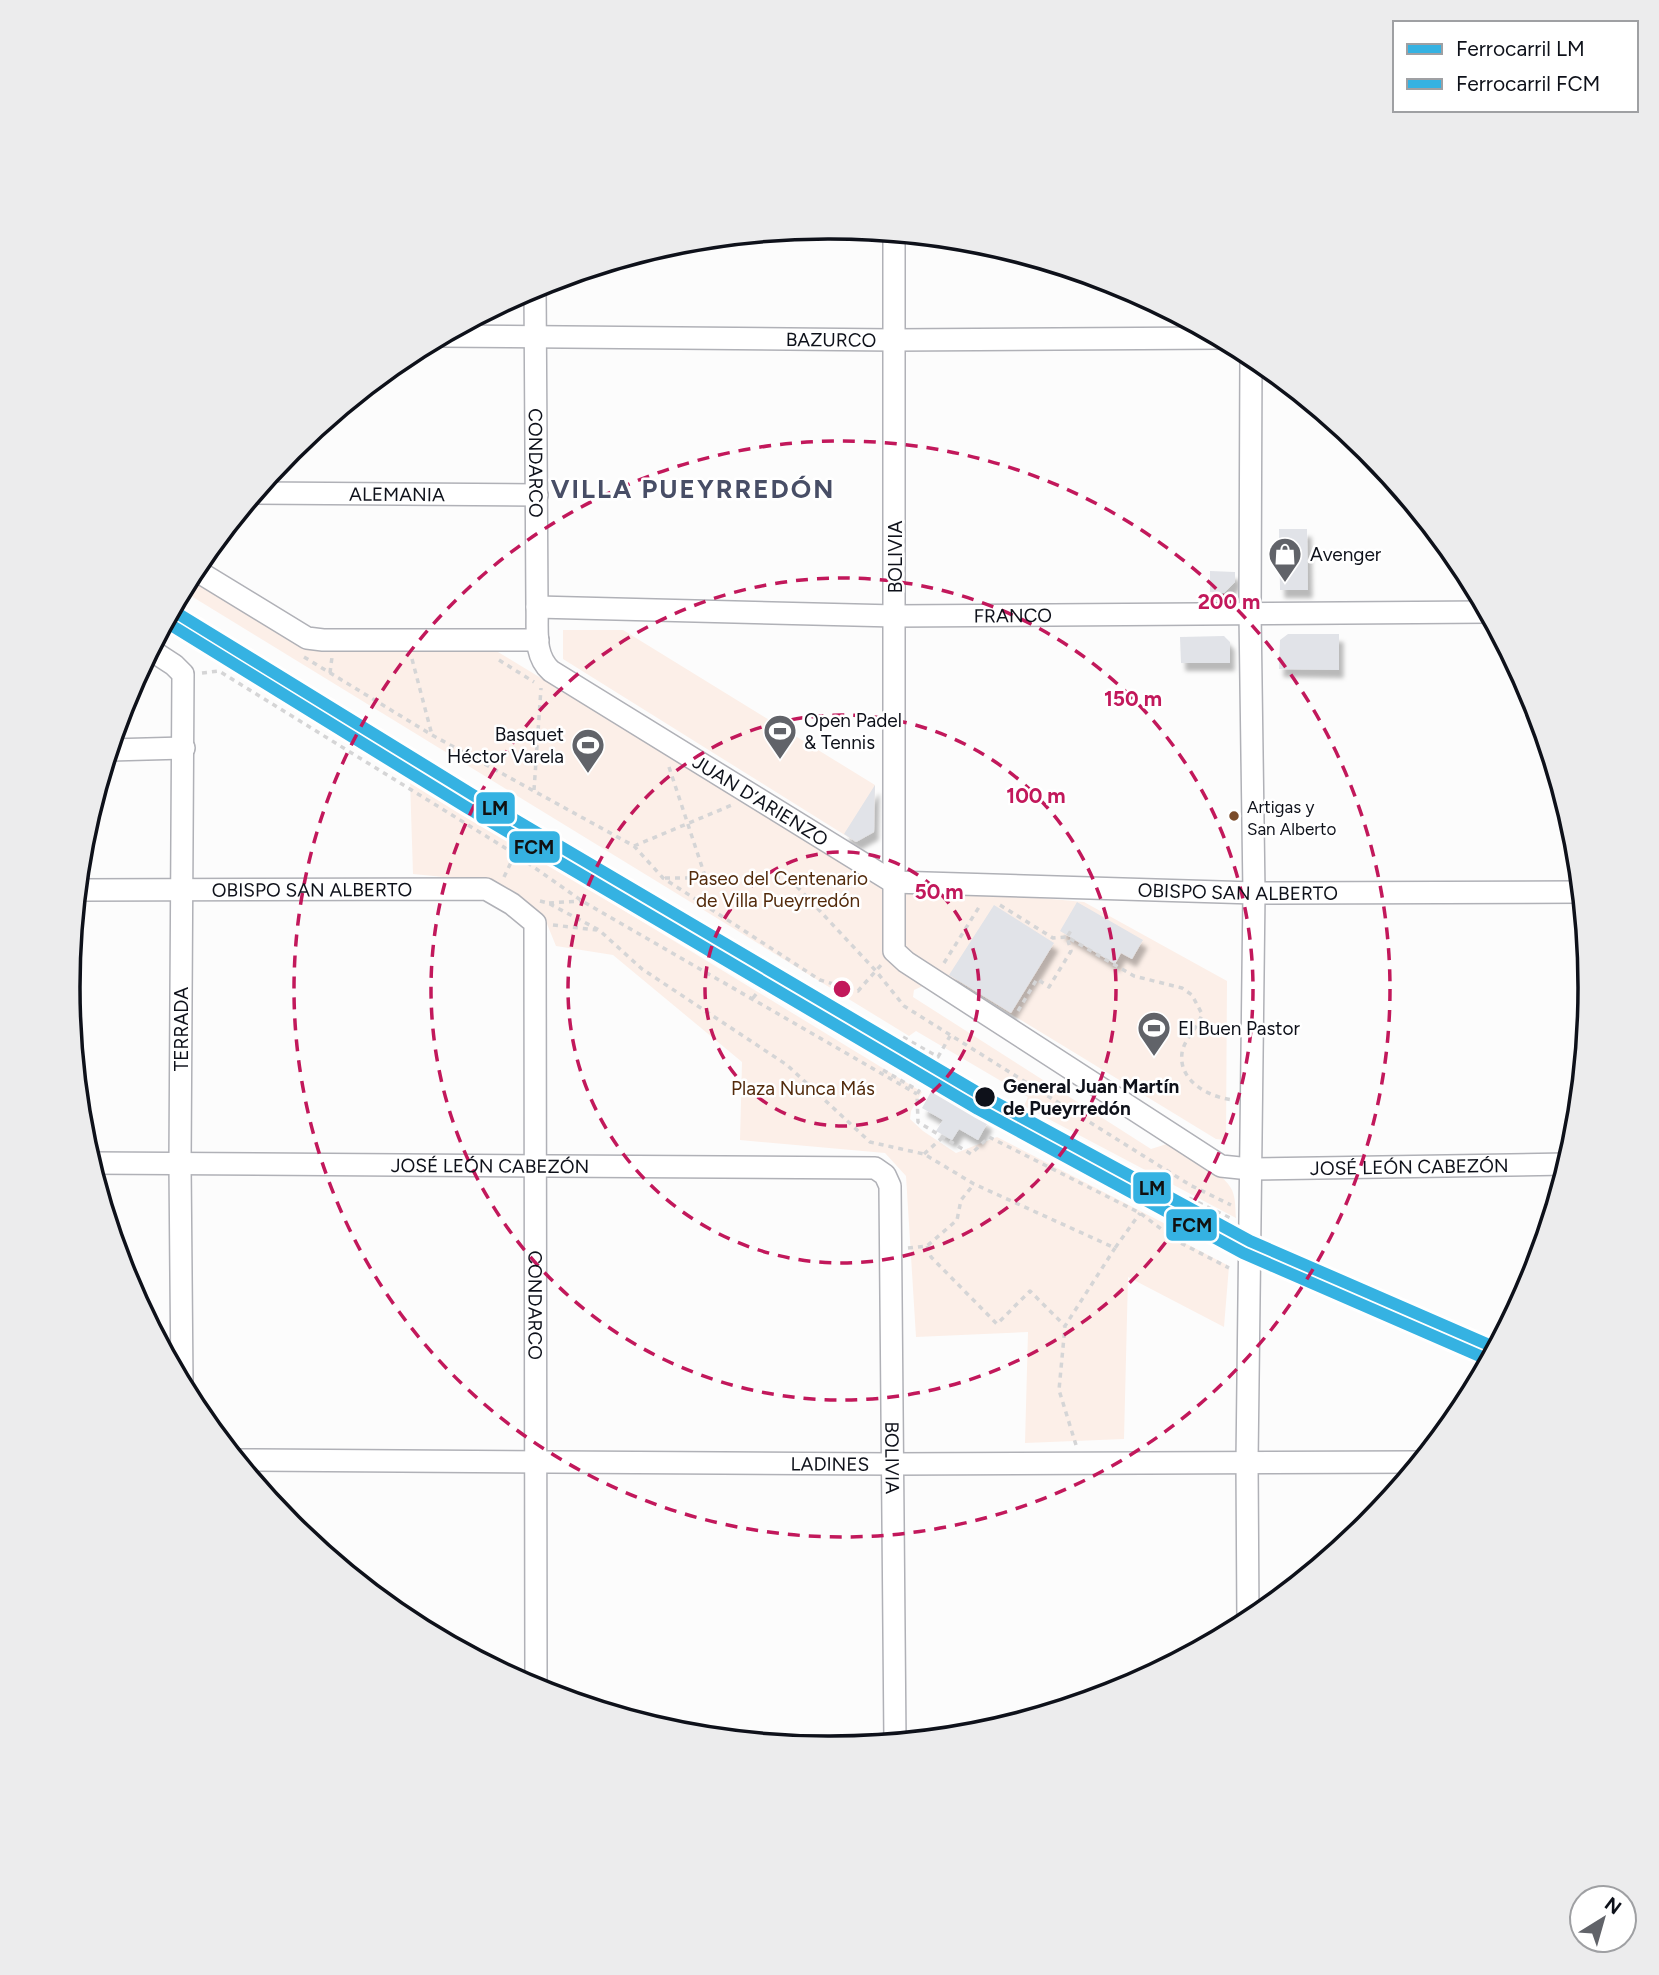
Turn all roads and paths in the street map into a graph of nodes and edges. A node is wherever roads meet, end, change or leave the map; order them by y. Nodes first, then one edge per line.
1 (894, 242) edge
2 (535, 300) edge
3 (461, 336) edge
4 (534, 336) junction
5 (1202, 338) edge
6 (894, 340) junction
7 (1251, 369) edge
8 (267, 493) edge
9 (537, 495) junction
10 (204, 575) edge
11 (537, 607) junction
12 (1477, 612) edge
13 (1250, 613) junction
14 (895, 616) junction
15 (538, 640) junction
16 (295, 652) dead end
17 (308, 653) dead end
18 (411, 653) dead end
19 (489, 654) dead end
20 (159, 655) edge
21 (320, 655) dead end
22 (183, 674) junction
23 (546, 679) junction
24 (553, 694) dead end
25 (432, 735) junction
26 (184, 748) junction
27 (119, 750) edge
28 (680, 773) dead end
29 (534, 790) junction
30 (723, 798) dead end
31 (686, 825) junction
32 (634, 846) junction
33 (515, 854) junction
34 (839, 869) dead end
35 (663, 878) junction
36 (706, 879) junction
37 (790, 879) junction
38 (893, 882) junction
39 (486, 889) junction
40 (87, 890) edge
41 (181, 891) junction
42 (990, 891) junction
43 (1254, 892) junction
44 (1572, 892) edge
45 (536, 900) dead end
46 (582, 901) junction
47 (548, 903) junction
48 (535, 923) junction
49 (1072, 929) dead end
50 (599, 930) junction
51 (1067, 937) junction
52 (882, 964) dead end
53 (876, 971) junction
54 (933, 979) junction
55 (760, 989) dead end
56 (753, 998) junction
57 (1007, 1027) junction
58 (951, 1035) junction
59 (903, 1037) dead end
60 (883, 1070) dead end
61 (917, 1094) junction
62 (1251, 1101) junction
63 (943, 1137) junction
64 (924, 1154) junction
65 (102, 1163) edge
66 (180, 1164) junction
67 (534, 1164) junction
68 (1557, 1164) edge
69 (1250, 1169) junction
70 (885, 1175) joint
71 (974, 1184) junction
72 (1189, 1198) dead end
73 (1140, 1213) junction
74 (1251, 1222) junction
75 (1202, 1237) dead end
76 (927, 1246) junction
77 (1115, 1248) junction
78 (889, 1249) junction
79 (1250, 1271) junction
80 (1065, 1326) junction
81 (182, 1363) edge
82 (249, 1460) edge
83 (536, 1462) junction
84 (1081, 1462) junction
85 (1247, 1462) junction
86 (1408, 1462) edge
87 (892, 1464) junction
88 (1248, 1609) edge
89 (536, 1676) edge
90 (895, 1733) edge

1 - 6 street, BOLIVIA
2 - 4 street, CONDARCO
3 - 4 street, BAZURCO
4 - 6 street, BAZURCO
4 - 9 street, CONDARCO
5 - 6 street, BAZURCO
6 - 14 street, BOLIVIA
7 - 13 street
8 - 9 street, ALEMANIA
9 - 11 street, CONDARCO
10 - 15 street
11 - 14 street, FRANCO
11 - 15 street, CONDARCO
12 - 13 street, FRANCO
13 - 14 street, FRANCO
13 - 43 street
14 - 38 street, BOLIVIA
15 - 23 street
16 - 17 path
18 - 25 path
19 - 23 path
20 - 22 street
21 - 25 path
22 - 26 street, TERRADA
22 - 33 path
23 - 24 path
23 - 29 path
23 - 38 street, JUAN D’ARIENZO
25 - 29 path
26 - 27 street
26 - 41 street, TERRADA
28 - 31 path
29 - 32 path
30 - 31 path
31 - 32 path
31 - 36 path
32 - 35 path
33 - 39 path
33 - 46 path
34 - 37 path
35 - 36 path
35 - 53 path
36 - 37 path
37 - 53 path
38 - 42 street, OBISPO SAN ALBERTO
38 - 54 street
39 - 41 street, OBISPO SAN ALBERTO
39 - 48 street
40 - 41 street, OBISPO SAN ALBERTO
41 - 66 street, TERRADA
42 - 43 street, OBISPO SAN ALBERTO
42 - 51 path
42 - 54 path
43 - 44 street, OBISPO SAN ALBERTO
43 - 62 street
45 - 47 path
46 - 47 path
46 - 56 path
47 - 50 path
48 - 50 path
48 - 67 street, CONDARCO
49 - 51 path
50 - 64 path
51 - 57 path
51 - 62 path
52 - 53 path
53 - 58 path
54 - 57 street
55 - 56 path
56 - 61 path
57 - 69 street
58 - 59 path
58 - 74 path
60 - 61 path
61 - 63 path
62 - 69 street
63 - 64 path
63 - 73 path
64 - 71 path
65 - 66 street, JOSÉ LEÓN CABEZÓN
66 - 67 street, JOSÉ LEÓN CABEZÓN
66 - 81 street, TERRADA
67 - 70 street, JOSÉ LEÓN CABEZÓN
67 - 83 street, CONDARCO
68 - 69 street, JOSÉ LEÓN CABEZÓN
69 - 74 street
70 - 78 street, BOLIVIA
71 - 76 path
71 - 77 path
72 - 74 path
73 - 77 path
73 - 79 path
74 - 79 street
75 - 79 path
76 - 78 path
76 - 80 path
77 - 80 path
78 - 87 street, BOLIVIA
79 - 85 street
80 - 84 path
82 - 83 street, LADINES
83 - 87 street, LADINES
83 - 89 street, CONDARCO
84 - 85 street, LADINES
84 - 87 street, LADINES
85 - 86 street, LADINES
85 - 88 street
87 - 90 street, BOLIVIA

